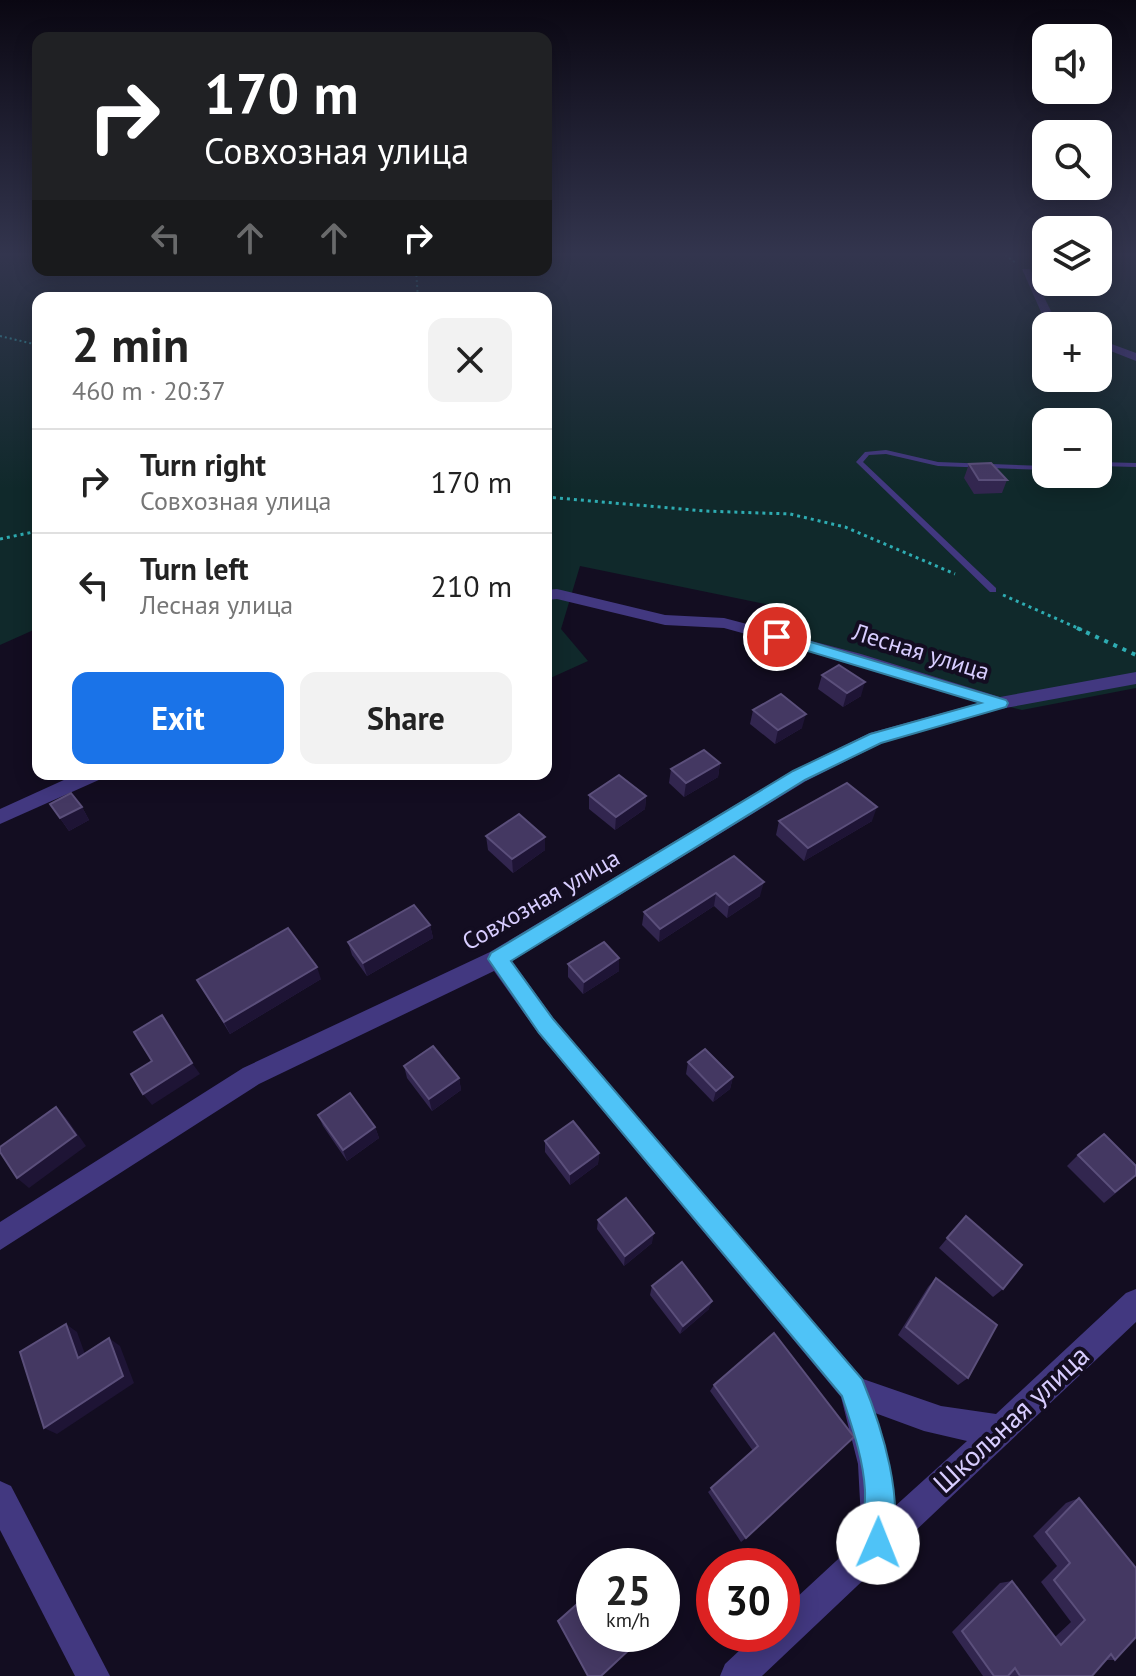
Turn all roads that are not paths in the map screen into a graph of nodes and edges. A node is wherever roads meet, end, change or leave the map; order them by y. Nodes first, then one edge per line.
1 (1112, 348) edge
2 (1136, 357) edge
3 (1112, 464) edge
4 (1136, 465) edge
5 (1032, 467) edge
6 (993, 590) road end
7 (552, 594) edge
8 (1136, 678) edge
9 (1000, 703) junction
10 (81, 780) edge
11 (0, 817) edge
12 (498, 959) junction
13 (0, 1237) edge
14 (1136, 1303) edge
15 (853, 1389) junction
16 (999, 1429) junction
17 (0, 1497) edge
18 (878, 1543) junction
19 (800, 1617) edge
20 (763, 1652) edge
21 (93, 1676) edge
22 (737, 1676) edge

1 - 2 street
3 - 4 lane
5 - 6 lane
7 - 9 street, Лесная улица
8 - 9 street, Совхозная улица
9 - 12 street, Совхозная улица
10 - 11 street
12 - 13 street, Совхозная улица
12 - 15 street
14 - 16 street, Школьная улица
15 - 16 street
15 - 18 street
16 - 18 street, Школьная улица
17 - 21 street
18 - 19 street, Школьная улица
20 - 22 street, Школьная улица

